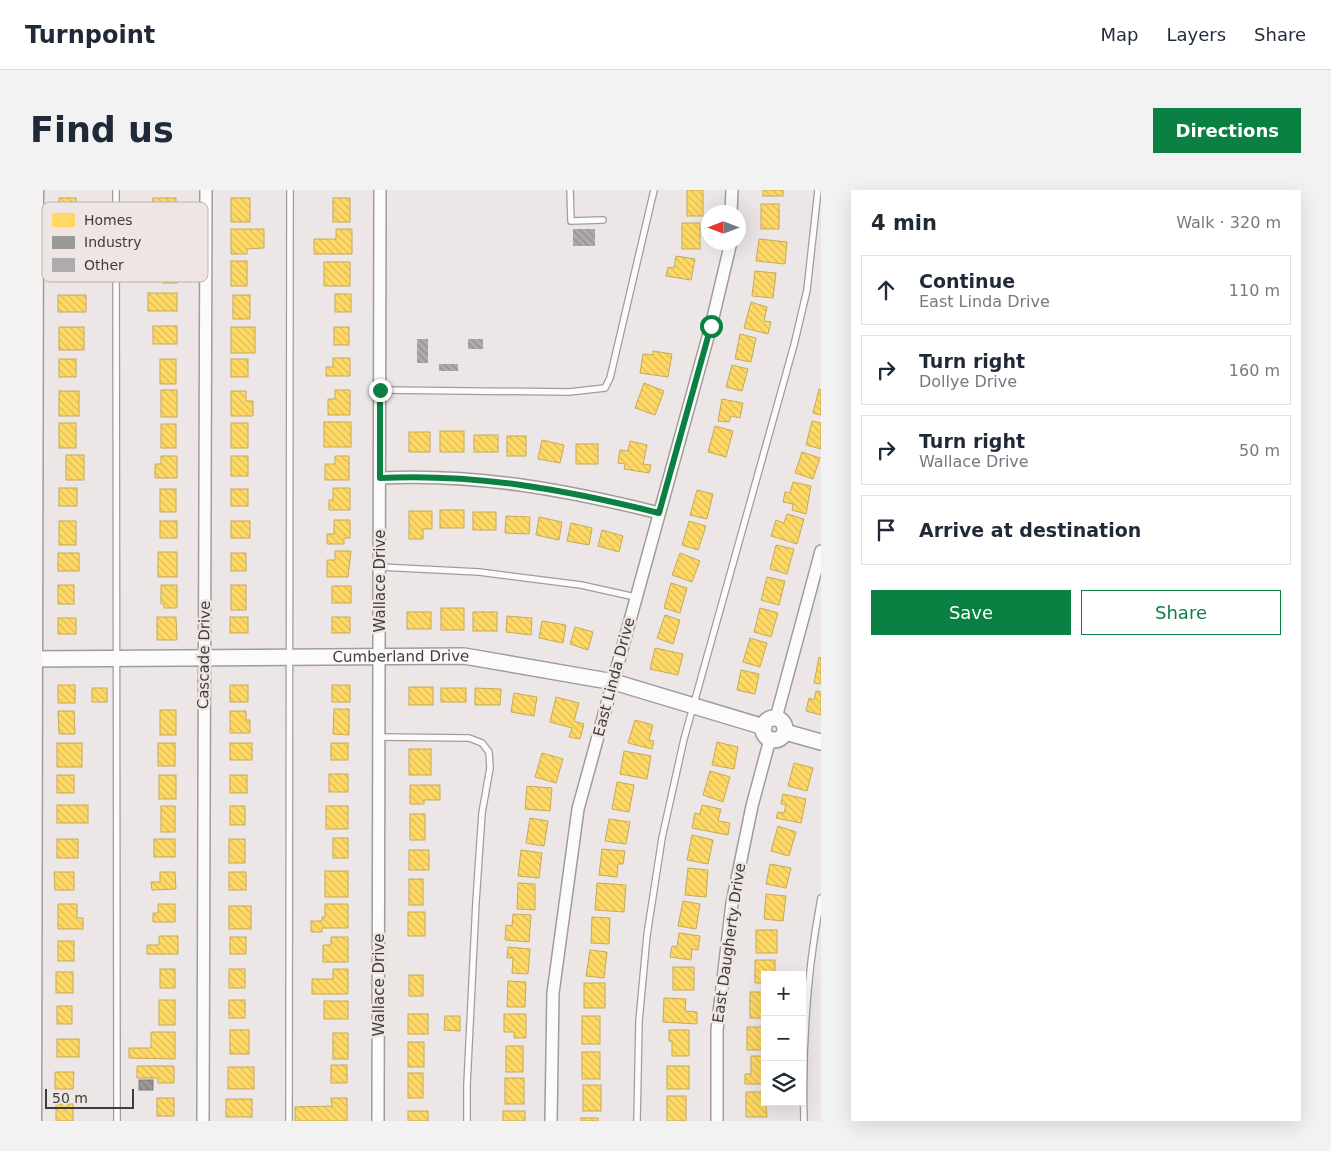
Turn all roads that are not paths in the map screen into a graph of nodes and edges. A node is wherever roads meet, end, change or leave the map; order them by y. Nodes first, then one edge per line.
1 (35, 190) edge
2 (290, 190) edge
3 (380, 190) edge
4 (570, 190) edge
5 (654, 190) edge
6 (732, 190) edge
7 (818, 190) edge
8 (732, 205) edge
9 (603, 220) dead end
10 (729, 250) edge
11 (116, 282) edge
12 (206, 282) edge
13 (33, 337) edge
14 (380, 390) junction
15 (380, 478) junction
16 (659, 513) junction
17 (821, 551) edge
18 (380, 567) junction
19 (635, 597) junction
20 (204, 656) junction
21 (290, 656) junction
22 (380, 657) junction
23 (116, 658) junction
24 (32, 659) edge
25 (614, 682) junction
26 (694, 706) junction
27 (770, 728) junction
28 (379, 737) junction
29 (821, 742) edge
30 (821, 898) edge
31 (32, 965) edge
32 (33, 1121) edge
33 (117, 1121) edge
34 (203, 1121) edge
35 (289, 1121) edge
36 (378, 1121) edge
37 (467, 1121) edge
38 (551, 1121) edge
39 (637, 1121) edge
40 (717, 1121) edge
41 (804, 1121) edge

1 - 13 main road
2 - 21 lane
3 - 14 street, Wallace Drive
4 - 9 lane
5 - 14 lane
6 - 8 street
7 - 26 lane
10 - 16 street, East Linda Drive
11 - 23 lane
12 - 20 street, Cascade Drive
13 - 24 main road
14 - 15 street, Wallace Drive
15 - 16 street
15 - 18 street, Wallace Drive
16 - 19 street, East Linda Drive
17 - 27 street, East Daugherty Drive
18 - 19 lane
18 - 22 street, Wallace Drive
19 - 25 street, East Linda Drive
20 - 21 street, Cumberland Drive
20 - 23 street, Cumberland Drive
20 - 34 street, Cascade Drive
21 - 22 street, Cumberland Drive
21 - 35 lane
22 - 25 street, Cumberland Drive
22 - 28 street, Wallace Drive
23 - 24 street, Cumberland Drive
23 - 33 lane
24 - 31 main road
25 - 26 street, Cumberland Drive
25 - 38 street, East Linda Drive
26 - 27 street, Cumberland Drive
26 - 39 lane
27 - 29 street
27 - 40 street, East Daugherty Drive
28 - 36 street, Wallace Drive
28 - 37 lane
30 - 41 lane
31 - 32 main road

